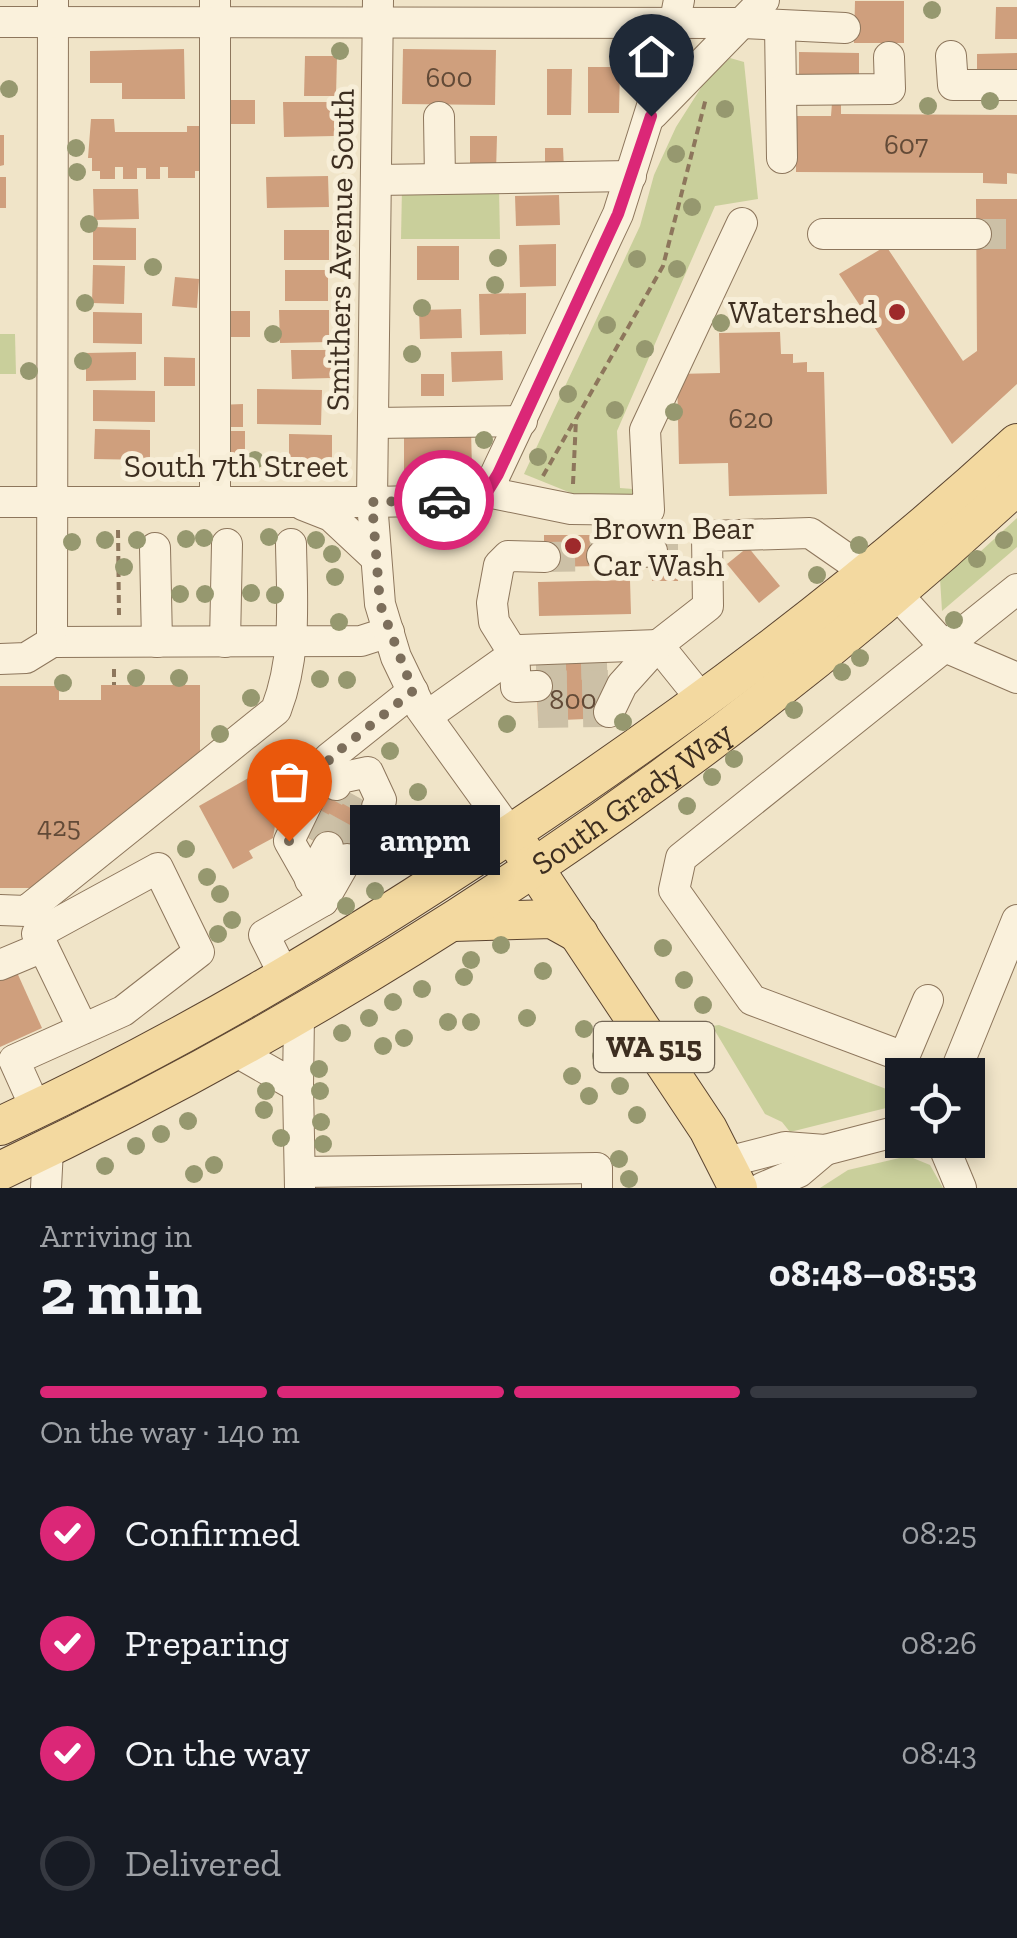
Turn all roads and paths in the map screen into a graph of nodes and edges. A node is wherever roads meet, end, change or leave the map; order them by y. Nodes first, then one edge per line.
1 (52, 11) edge
2 (215, 12) edge
3 (378, 12) edge
4 (538, 12) edge
5 (678, 12) edge
6 (772, 13) edge
7 (0, 22) edge
8 (743, 23) junction
9 (844, 28) dead end
10 (952, 56) dead end
11 (889, 57) dead end
12 (1017, 85) edge
13 (781, 90) junction
14 (707, 94) dead end
15 (651, 116) junction
16 (439, 117) dead end
17 (782, 158) dead end
18 (631, 176) junction
19 (440, 179) junction
20 (376, 180) junction
21 (742, 222) dead end
22 (823, 234) dead end
23 (976, 234) tunnel mouth
24 (576, 419) junction
25 (522, 421) junction
26 (373, 423) junction
27 (1017, 443) edge
28 (1017, 485) edge
29 (487, 492) junction
30 (529, 498) junction
31 (50, 501) junction
32 (0, 502) edge
33 (215, 502) junction
34 (296, 502) junction
35 (372, 502) junction
36 (571, 509) junction
37 (118, 525) dead end
38 (227, 544) dead end
39 (291, 544) dead end
40 (154, 548) dead end
41 (667, 548) junction
42 (545, 556) tunnel mouth
43 (602, 556) tunnel mouth
44 (376, 558) junction
45 (883, 584) junction
46 (1017, 589) edge
47 (388, 632) junction
48 (52, 642) junction
49 (119, 642) junction
50 (156, 642) junction
51 (225, 642) junction
52 (292, 642) junction
53 (658, 646) junction
54 (945, 647) junction
55 (0, 658) edge
56 (1017, 678) edge
57 (528, 681) junction
58 (114, 684) dead end
59 (611, 686) tunnel mouth
60 (703, 702) junction
61 (420, 704) junction
62 (357, 731) junction
63 (359, 790) tunnel mouth
64 (510, 834) junction
65 (533, 866) junction
66 (0, 910) edge
67 (1017, 920) edge
68 (445, 923) junction
69 (579, 934) junction
70 (44, 946) junction
71 (0, 965) edge
72 (286, 979) junction
73 (928, 1000) dead end
74 (293, 1018) junction
75 (84, 1029) junction
76 (235, 1051) junction
77 (961, 1058) edge
78 (136, 1059) junction
79 (7, 1063) edge
80 (298, 1086) junction
81 (36, 1109) junction
82 (0, 1126) edge
83 (885, 1134) edge
84 (48, 1148) junction
85 (0, 1150) edge
86 (825, 1150) junction
87 (948, 1158) edge
88 (0, 1172) edge
89 (732, 1175) edge
90 (300, 1180) edge
91 (46, 1188) edge
92 (597, 1188) edge
93 (762, 1188) edge
94 (961, 1188) edge

1 - 2 street
1 - 7 street
1 - 31 street
2 - 3 street
2 - 33 street
3 - 4 street
3 - 20 street, Smithers Avenue South
4 - 5 street
5 - 8 street
5 - 15 street
6 - 8 street
6 - 9 street
6 - 13 street
8 - 15 street
10 - 12 street
11 - 13 street
13 - 17 street
14 - 24 path
15 - 18 street
16 - 19 street
18 - 19 street
18 - 25 street
19 - 20 street
20 - 26 street, Smithers Avenue South
21 - 41 street
22 - 23 street
24 - 30 path
24 - 36 path
25 - 26 street
25 - 29 street
26 - 35 street, Smithers Avenue South
27 - 45 main road, South Grady Way
28 - 45 main road, South Grady Way
29 - 30 street, South 7th Street
29 - 35 street, South 7th Street
30 - 36 street, South 7th Street
31 - 32 street, South 7th Street
31 - 33 street, South 7th Street
31 - 48 street
33 - 34 street, South 7th Street
34 - 35 street, South 7th Street
34 - 44 street
35 - 44 street, Smithers Avenue South
36 - 41 street, South 7th Street
37 - 49 path
38 - 51 street
39 - 52 street
40 - 50 street
41 - 43 street
41 - 45 street
41 - 53 street
42 - 57 street
44 - 47 street, Smithers Avenue South
45 - 54 street
45 - 60 main road, South Grady Way
45 - 65 main road, South Grady Way
46 - 54 street
47 - 52 street
47 - 61 street, Smithers Avenue South
48 - 49 street
48 - 55 street
49 - 50 street
49 - 58 path
50 - 51 street
51 - 52 street
52 - 66 street
53 - 57 street
53 - 59 street
53 - 60 street
54 - 56 street
54 - 73 street
57 - 61 street
60 - 64 main road, South Grady Way
61 - 62 street
61 - 64 street, Smithers Avenue South
62 - 63 street
62 - 72 street
64 - 65 main road, WA 515
64 - 72 main road, South Grady Way
65 - 68 main road, South Grady Way
65 - 69 main road, WA 515
67 - 77 street
68 - 69 main road
68 - 74 main road, South Grady Way
69 - 89 main road, WA 515
70 - 71 street
70 - 75 street
70 - 75 street
72 - 74 main road
72 - 78 main road, South Grady Way
74 - 76 main road, South Grady Way
74 - 80 street
75 - 79 street
76 - 80 street
76 - 84 main road, South Grady Way
78 - 81 main road, South Grady Way
78 - 84 main road
79 - 81 street
80 - 90 street
81 - 82 main road, South Grady Way
81 - 85 main road
83 - 86 street
84 - 88 main road, South Grady Way
84 - 91 street
86 - 89 street
86 - 93 street
87 - 94 street
90 - 92 street

